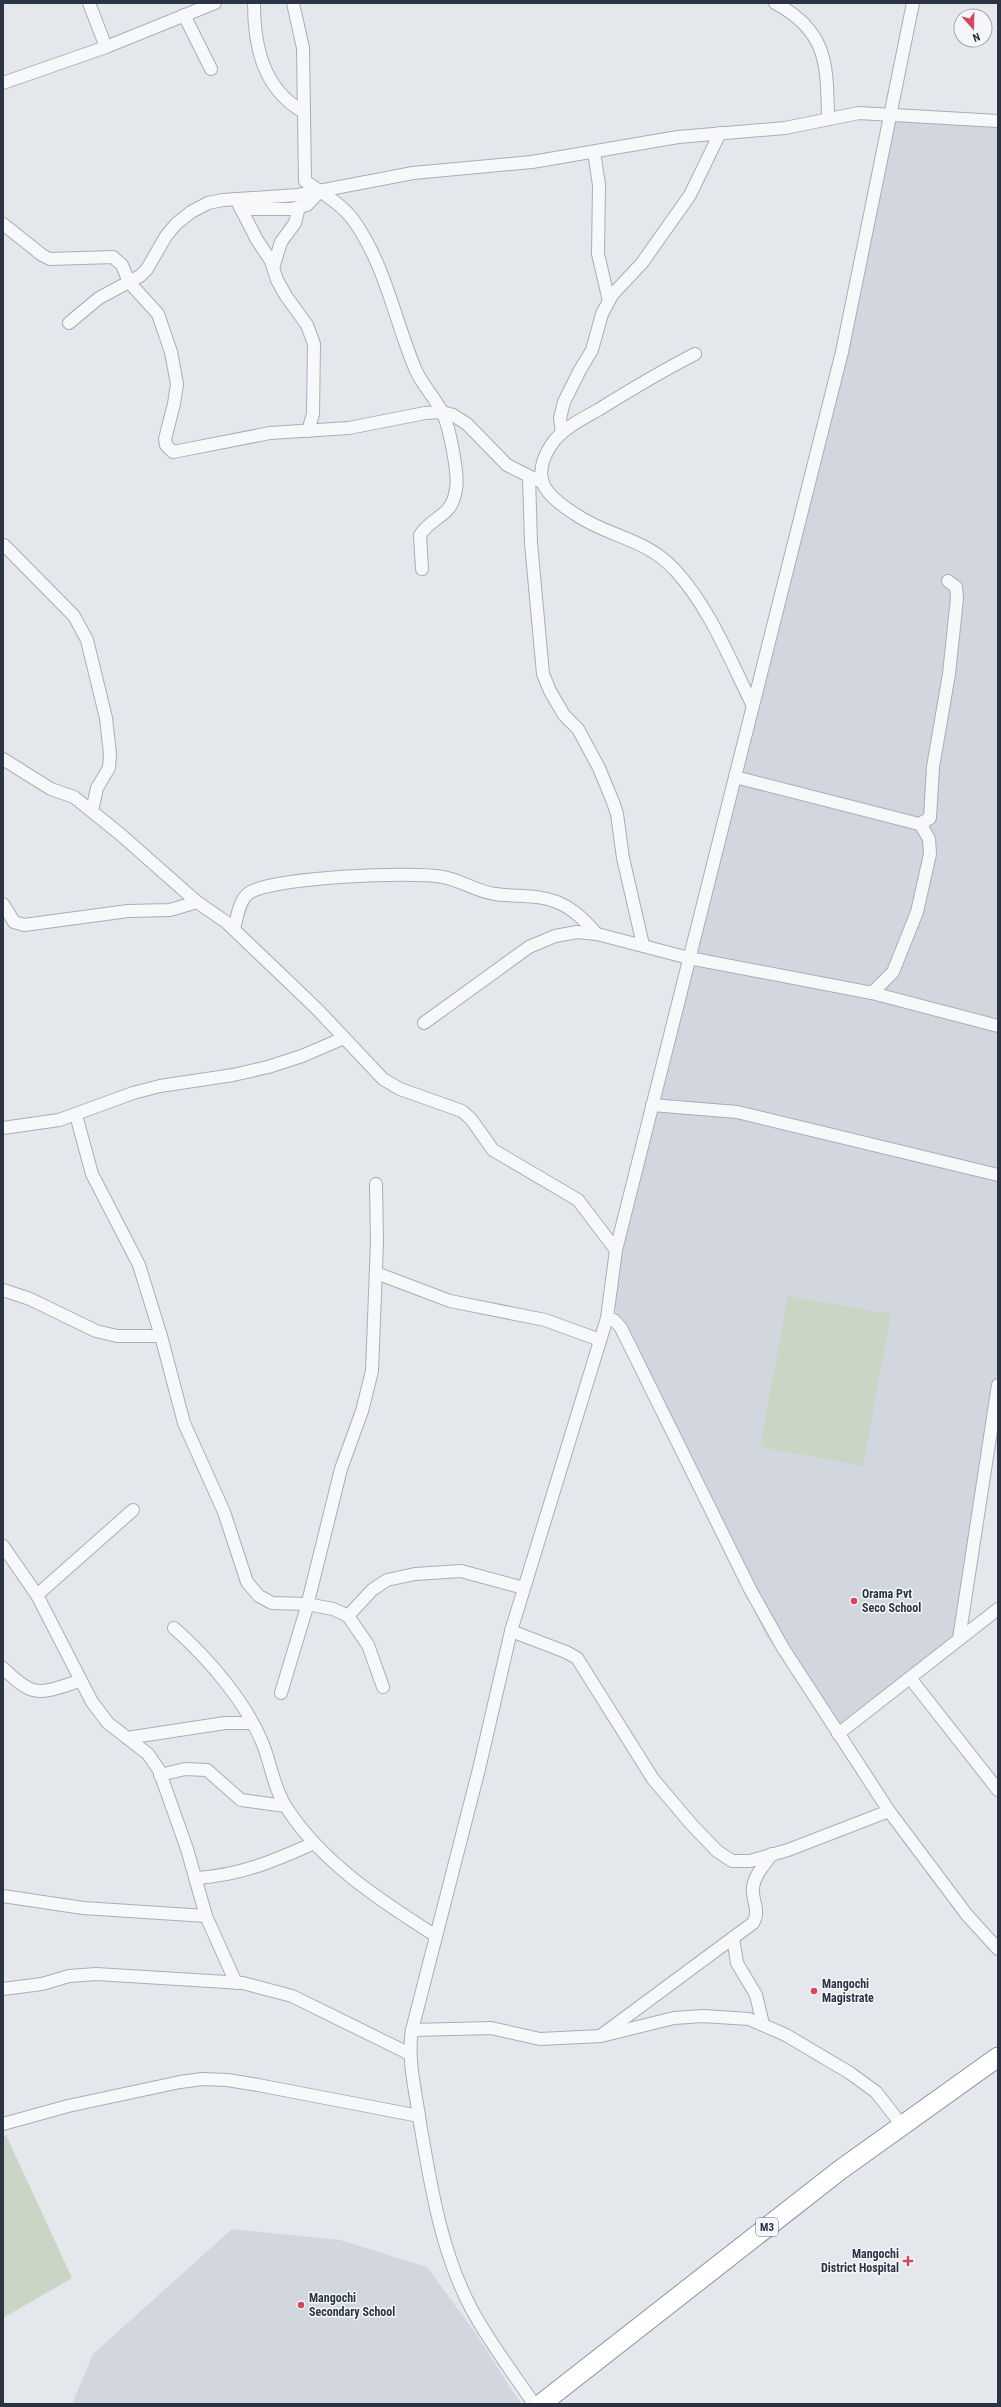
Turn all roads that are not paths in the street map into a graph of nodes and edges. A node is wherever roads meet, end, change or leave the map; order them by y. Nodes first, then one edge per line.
1 (89, 3) edge
2 (215, 3) edge
3 (254, 3) edge
4 (293, 3) edge
5 (775, 3) edge
6 (913, 3) edge
7 (184, 14) junction
8 (106, 47) junction
9 (211, 68) dead end
10 (3, 83) edge
11 (302, 111) junction
12 (891, 116) junction
13 (828, 118) junction
14 (998, 120) edge
15 (720, 133) junction
16 (594, 152) junction
17 (320, 192) junction
18 (239, 204) junction
19 (299, 207) junction
20 (3, 224) edge
21 (274, 266) junction
22 (129, 282) junction
23 (609, 301) junction
24 (69, 323) dead end
25 (695, 354) dead end
26 (442, 412) junction
27 (308, 430) junction
28 (562, 433) junction
29 (529, 477) junction
30 (543, 484) junction
31 (4, 545) dead end
32 (422, 570) dead end
33 (948, 581) dead end
34 (753, 706) junction
35 (3, 760) edge
36 (735, 777) junction
37 (92, 811) junction
38 (923, 824) junction
39 (197, 902) junction
40 (3, 904) edge
41 (234, 929) junction
42 (597, 934) junction
43 (643, 945) junction
44 (689, 958) junction
45 (872, 993) junction
46 (424, 1023) dead end
47 (998, 1026) edge
48 (344, 1038) junction
49 (652, 1105) junction
50 (76, 1115) junction
51 (3, 1128) edge
52 (998, 1176) edge
53 (376, 1184) dead end
54 (616, 1250) junction
55 (376, 1273) junction
56 (3, 1290) edge
57 (607, 1318) junction
58 (161, 1336) junction
59 (600, 1340) junction
60 (998, 1385) edge
61 (133, 1510) dead end
62 (3, 1546) edge
63 (524, 1588) junction
64 (37, 1595) junction
65 (307, 1604) junction
66 (998, 1609) edge
67 (348, 1616) junction
68 (174, 1628) dead end
69 (511, 1631) junction
70 (959, 1639) junction
71 (3, 1668) edge
72 (910, 1678) junction
73 (8, 1679) edge
74 (80, 1681) junction
75 (383, 1687) dead end
76 (281, 1693) dead end
77 (252, 1723) junction
78 (838, 1734) junction
79 (126, 1738) junction
80 (160, 1775) junction
81 (998, 1790) edge
82 (285, 1806) junction
83 (889, 1811) junction
84 (314, 1843) junction
85 (772, 1854) junction
86 (195, 1878) junction
87 (3, 1896) edge
88 (206, 1916) junction
89 (436, 1936) junction
90 (733, 1938) junction
91 (998, 1949) edge
92 (236, 1983) junction
93 (3, 1989) edge
94 (763, 2024) junction
95 (412, 2030) junction
96 (601, 2036) junction
97 (410, 2054) junction
98 (998, 2057) edge
99 (419, 2116) junction
100 (3, 2124) edge
101 (901, 2124) junction
102 (534, 2404) edge
103 (541, 2404) edge

1 - 8 street
2 - 7 street
3 - 11 street
4 - 11 street
5 - 13 street
6 - 12 street
7 - 8 street
7 - 9 street
8 - 10 street
11 - 17 street
12 - 13 street
12 - 14 street
12 - 34 street
13 - 15 street
15 - 16 street
15 - 23 street
16 - 17 street
16 - 23 street
17 - 18 street
17 - 19 street
17 - 26 street
18 - 19 street
18 - 21 street
18 - 22 street
19 - 21 street
20 - 22 street
21 - 27 street
22 - 24 street
22 - 27 street
23 - 28 street
25 - 28 street
26 - 27 street
26 - 29 street
26 - 32 street
28 - 30 street
29 - 30 street
29 - 43 street
30 - 34 street
31 - 37 street
33 - 38 street
34 - 36 street
35 - 37 street
36 - 38 street
36 - 44 street
37 - 39 street
38 - 45 street
39 - 40 street
39 - 41 street
41 - 42 street
41 - 48 street
42 - 43 street
42 - 46 street
43 - 44 street
44 - 45 street
44 - 49 street
45 - 47 street
48 - 50 street
48 - 54 street
49 - 52 street
49 - 54 street
50 - 51 street
50 - 58 street
53 - 55 street
54 - 57 street
55 - 59 street
55 - 65 street
56 - 58 street
57 - 59 street
57 - 78 street
58 - 65 street
59 - 63 street
60 - 70 street
61 - 64 street
62 - 64 street
63 - 67 street
63 - 69 street
64 - 74 street
65 - 67 street
65 - 76 street
66 - 70 street
67 - 75 street
68 - 77 street
69 - 85 street
69 - 89 street
70 - 72 street
71 - 73 street
72 - 78 street
72 - 81 street
73 - 74 street
74 - 79 street
77 - 79 street
77 - 82 street
78 - 83 street
79 - 80 street
80 - 82 street
80 - 86 street
82 - 84 street
83 - 85 street
83 - 91 street
84 - 86 street
84 - 89 street
85 - 90 street
86 - 88 street
87 - 88 street
88 - 92 street
89 - 95 street
90 - 94 street
90 - 96 street
92 - 93 street
92 - 97 street
94 - 96 street
94 - 101 street
95 - 96 street
95 - 97 street
97 - 99 street
98 - 101 highway, M3
99 - 100 street
99 - 102 street
101 - 103 highway, M3

